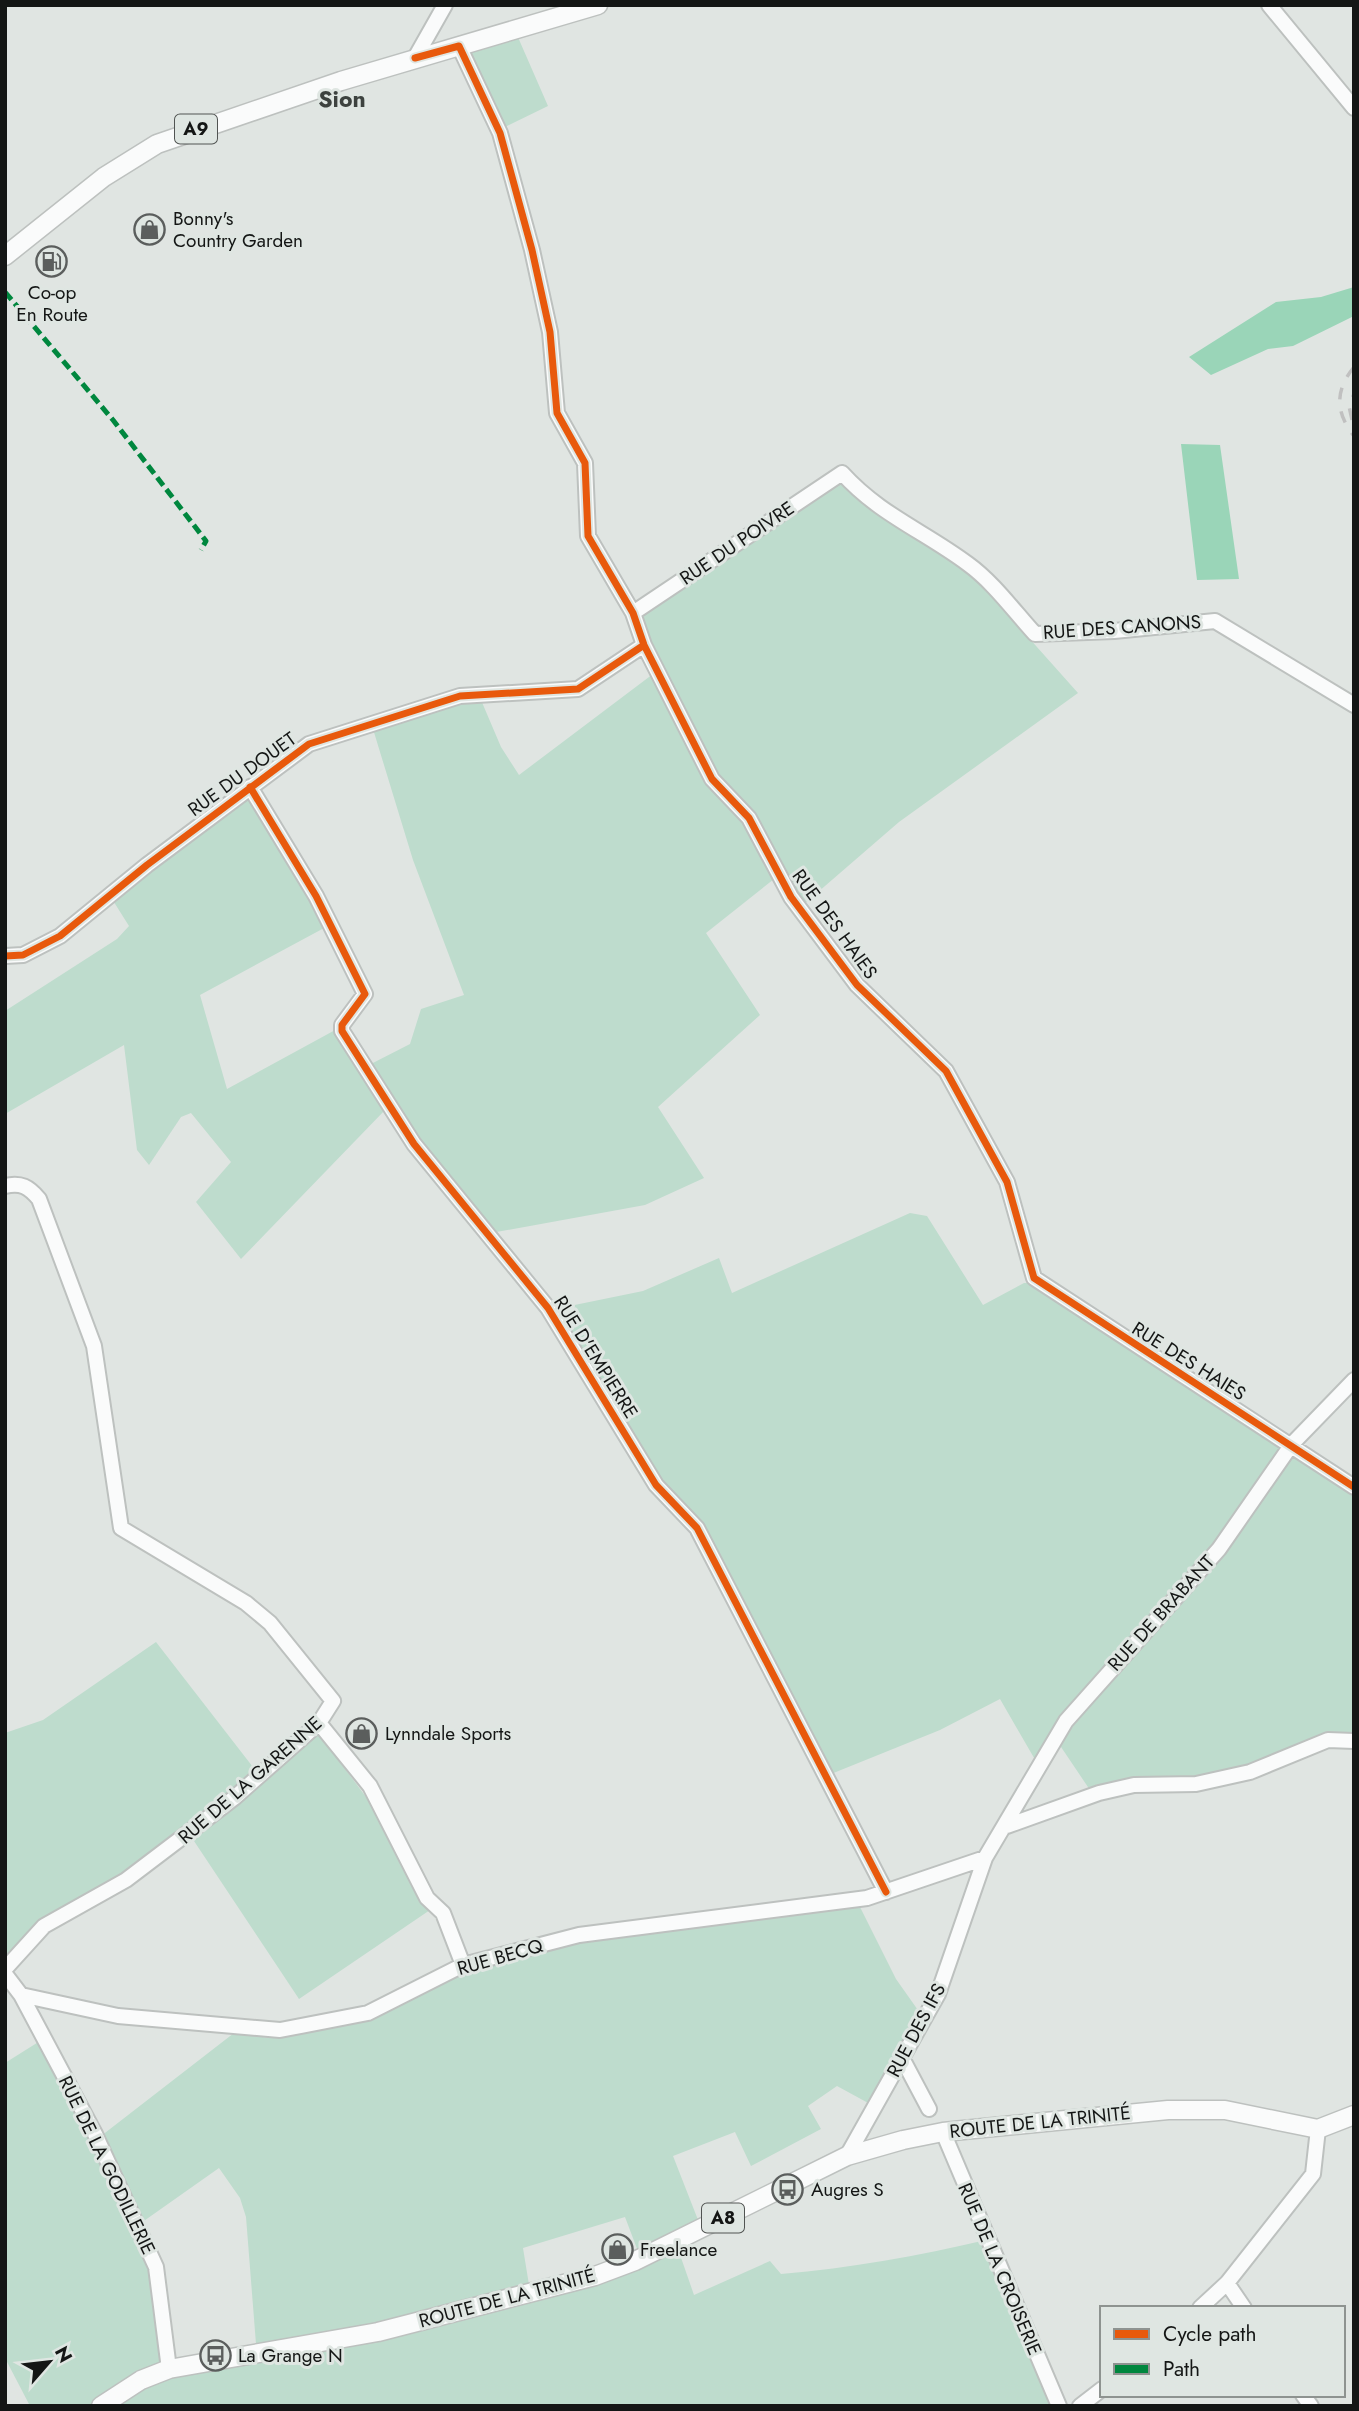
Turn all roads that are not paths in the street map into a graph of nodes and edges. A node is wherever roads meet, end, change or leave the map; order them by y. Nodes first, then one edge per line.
1 (445, 5) edge
2 (598, 5) edge
3 (1269, 5) edge
4 (459, 46) junction
5 (415, 58) junction
6 (1354, 108) edge
7 (5, 256) edge
8 (842, 473) joint
9 (633, 613) junction
10 (644, 645) junction
11 (1354, 705) edge
12 (250, 787) junction
13 (5, 956) edge
14 (5, 1186) edge
15 (1354, 1380) edge
16 (1292, 1444) junction
17 (1354, 1487) edge
18 (319, 1723) junction
19 (1354, 1741) edge
20 (1007, 1826) junction
21 (985, 1858) junction
22 (886, 1892) junction
23 (463, 1965) junction
24 (5, 1972) edge
25 (21, 1995) junction
26 (902, 2058) junction
27 (929, 2109) dead end
28 (1354, 2115) edge
29 (1318, 2129) junction
30 (943, 2132) junction
31 (847, 2156) junction
32 (1227, 2283) junction
33 (1202, 2306) edge
34 (1243, 2306) edge
35 (169, 2369) junction
36 (1100, 2391) edge
37 (101, 2406) edge
38 (1059, 2406) edge
39 (1080, 2406) edge

1 - 5 street
2 - 4 main road, A9
3 - 6 street
4 - 5 main road, A9
4 - 9 street, RUE DES HAIES
5 - 7 main road, A9
8 - 9 street, RUE DU POIVRE
8 - 11 street, RUE DES CANONS
9 - 10 street, RUE DES HAIES
10 - 12 street, RUE DU DOUET
10 - 16 street, RUE DES HAIES
12 - 13 street, RUE DU DOUET
12 - 22 street, RUE D'EMPIERRE
14 - 18 street, RUE DE LA GARENNE
15 - 16 street, RUE DE BRABANT
16 - 17 street, RUE DES HAIES
16 - 20 street, RUE DE BRABANT
18 - 23 street
18 - 24 street, RUE DE LA GARENNE
19 - 20 street
20 - 21 street, RUE DE BRABANT
21 - 22 street, RUE BECQ
21 - 26 street, RUE DES IFS
22 - 23 street, RUE BECQ
23 - 25 street, RUE BECQ
24 - 25 street, RUE DE LA GODILLERIE
25 - 35 street, RUE DE LA GODILLERIE
26 - 27 street
26 - 31 street, RUE DES IFS
28 - 29 main road
29 - 30 main road, ROUTE DE LA TRINITÉ / A8
29 - 32 street
30 - 31 main road, ROUTE DE LA TRINITÉ / A8
30 - 38 street, RUE DE LA CROISERIE
31 - 35 main road, ROUTE DE LA TRINITÉ / A8
32 - 33 street
32 - 34 street
35 - 37 main road, ROUTE DE LA TRINITÉ / A8
36 - 39 street

